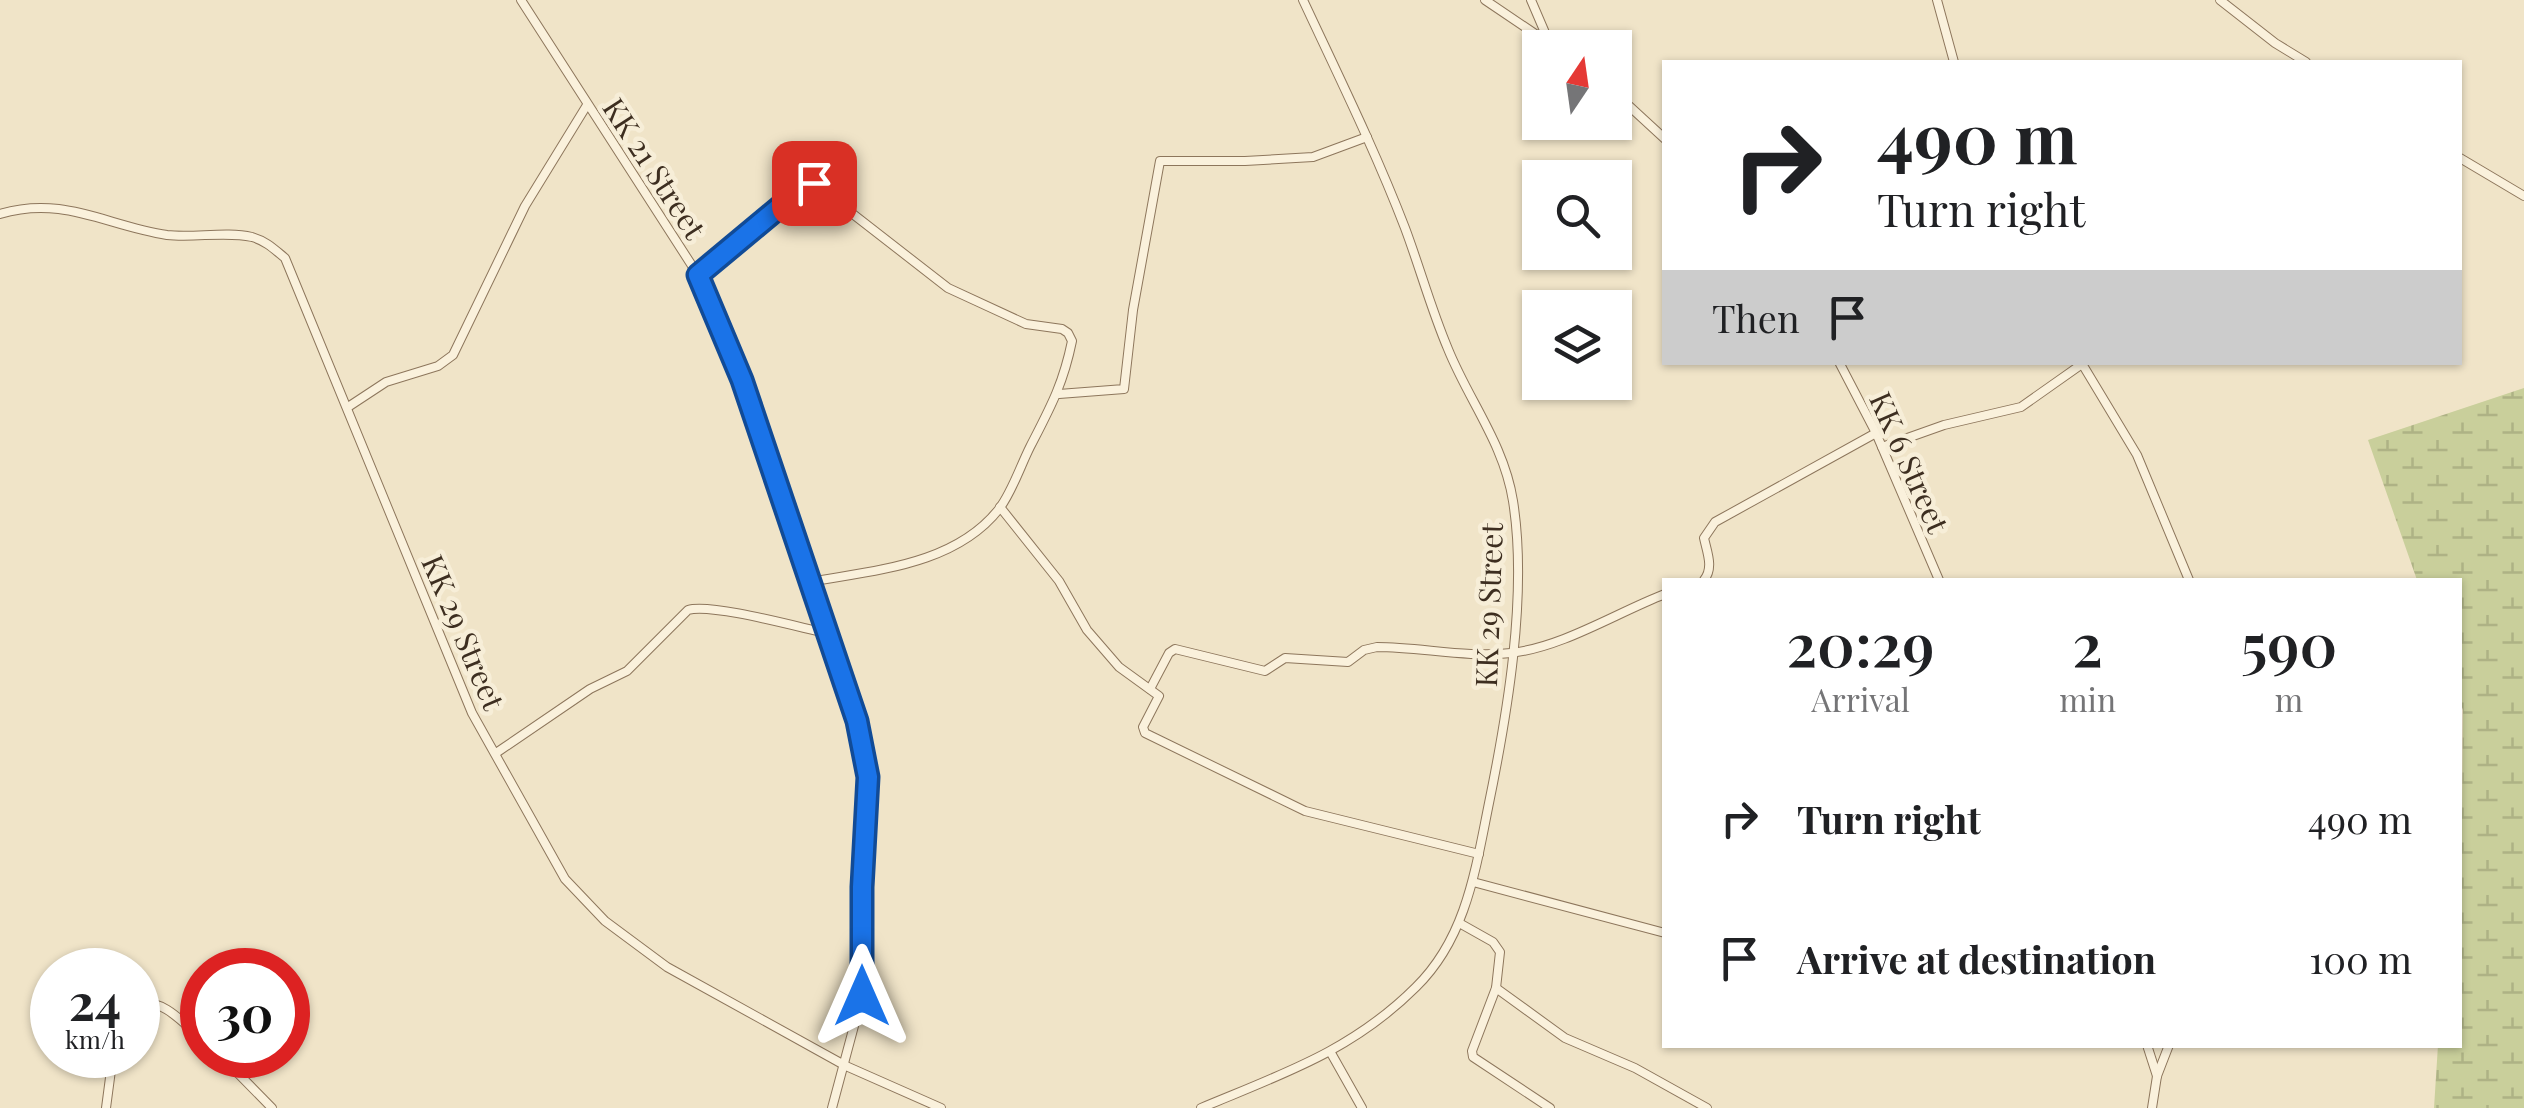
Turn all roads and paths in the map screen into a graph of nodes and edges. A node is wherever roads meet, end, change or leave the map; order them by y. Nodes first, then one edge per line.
1 (521, 0) edge
2 (1303, 0) edge
3 (1485, 0) edge
4 (1531, 0) edge
5 (1937, 0) edge
6 (2220, 0) edge
7 (1530, 30) edge
8 (1546, 30) edge
9 (1953, 60) edge
10 (2303, 60) edge
11 (586, 105) junction
12 (1632, 108) edge
13 (1662, 135) edge
14 (1367, 137) junction
15 (2462, 159) edge
16 (2524, 196) edge
17 (0, 214) edge
18 (698, 275) junction
19 (1841, 365) edge
20 (2079, 365) edge
21 (2083, 365) edge
22 (1059, 394) junction
23 (348, 407) junction
24 (1876, 433) junction
25 (1882, 447) junction
26 (1000, 507) junction
27 (1706, 578) edge
28 (1938, 578) edge
29 (2188, 578) edge
30 (810, 582) junction
31 (1662, 595) edge
32 (826, 633) junction
33 (1513, 653) junction
34 (1150, 689) junction
35 (496, 753) junction
36 (1478, 854) junction
37 (1473, 882) junction
38 (1461, 924) junction
39 (1662, 932) edge
40 (1496, 988) junction
41 (160, 1005) edge
42 (180, 1020) edge
43 (2147, 1048) edge
44 (2168, 1048) edge
45 (1331, 1053) junction
46 (846, 1066) junction
47 (2157, 1076) junction
48 (110, 1078) edge
49 (243, 1078) edge
50 (106, 1108) edge
51 (272, 1108) edge
52 (832, 1108) edge
53 (941, 1108) edge
54 (1200, 1108) edge
55 (1362, 1108) edge
56 (1550, 1108) edge
57 (1707, 1108) edge
58 (2152, 1108) edge

1 - 11 street, KK 21 Street
2 - 14 street, KK 29 Street
3 - 7 street
4 - 8 street
5 - 9 street
6 - 10 street
11 - 18 street, KK 21 Street
11 - 23 street
12 - 13 street
14 - 22 street
14 - 33 street, KK 29 Street
15 - 16 street
17 - 23 street, KK 29 Street
18 - 22 street
18 - 30 street, KK 21 Street
19 - 24 street, KK 6 Street
20 - 25 street
21 - 29 street
22 - 26 street
23 - 35 street, KK 29 Street
24 - 25 street, KK 6 Street
24 - 27 street
25 - 28 street, KK 6 Street
26 - 30 street
26 - 34 street
30 - 32 street, KK 21 Street
31 - 33 street
32 - 35 street
32 - 46 street, KK 21 Street
33 - 34 street
33 - 36 street, KK 29 Street
34 - 36 street
35 - 46 street, KK 29 Street
36 - 37 street, KK 29 Street
37 - 38 street, KK 29 Street
37 - 39 street
38 - 40 street
38 - 45 street, KK 29 Street
40 - 56 street
40 - 57 street
41 - 42 street
43 - 47 street
44 - 47 street
45 - 54 street, KK 29 Street
45 - 55 street
46 - 52 street, KK 21 Street
46 - 53 street, KK 29 Street
47 - 58 street
48 - 50 street
49 - 51 street

